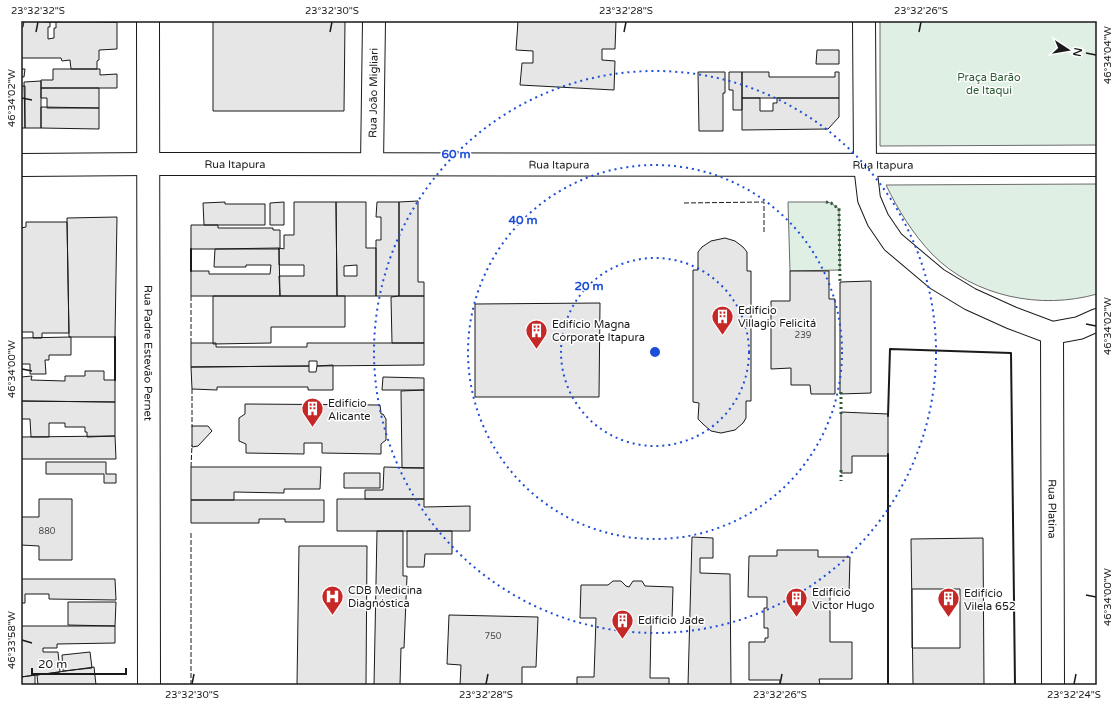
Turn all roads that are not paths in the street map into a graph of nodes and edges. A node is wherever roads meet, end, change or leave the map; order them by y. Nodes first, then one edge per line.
1 (148, 21) edge
2 (374, 21) edge
3 (864, 21) edge
4 (148, 164) junction
5 (372, 164) junction
6 (21, 165) edge
7 (865, 165) junction
8 (1097, 165) edge
9 (1097, 320) edge
10 (1052, 333) junction
11 (149, 685) edge
12 (1053, 685) edge

1 - 4 street, Rua Padre Estevão Pernet
2 - 5 street, Rua João Migliari
3 - 7 street
4 - 5 street, Rua Itapura
4 - 6 street, Rua Itapura
4 - 11 street, Rua Padre Estevão Pernet
5 - 7 street, Rua Itapura
7 - 8 street, Rua Itapura
7 - 10 street
9 - 10 street
10 - 12 street, Rua Platina

